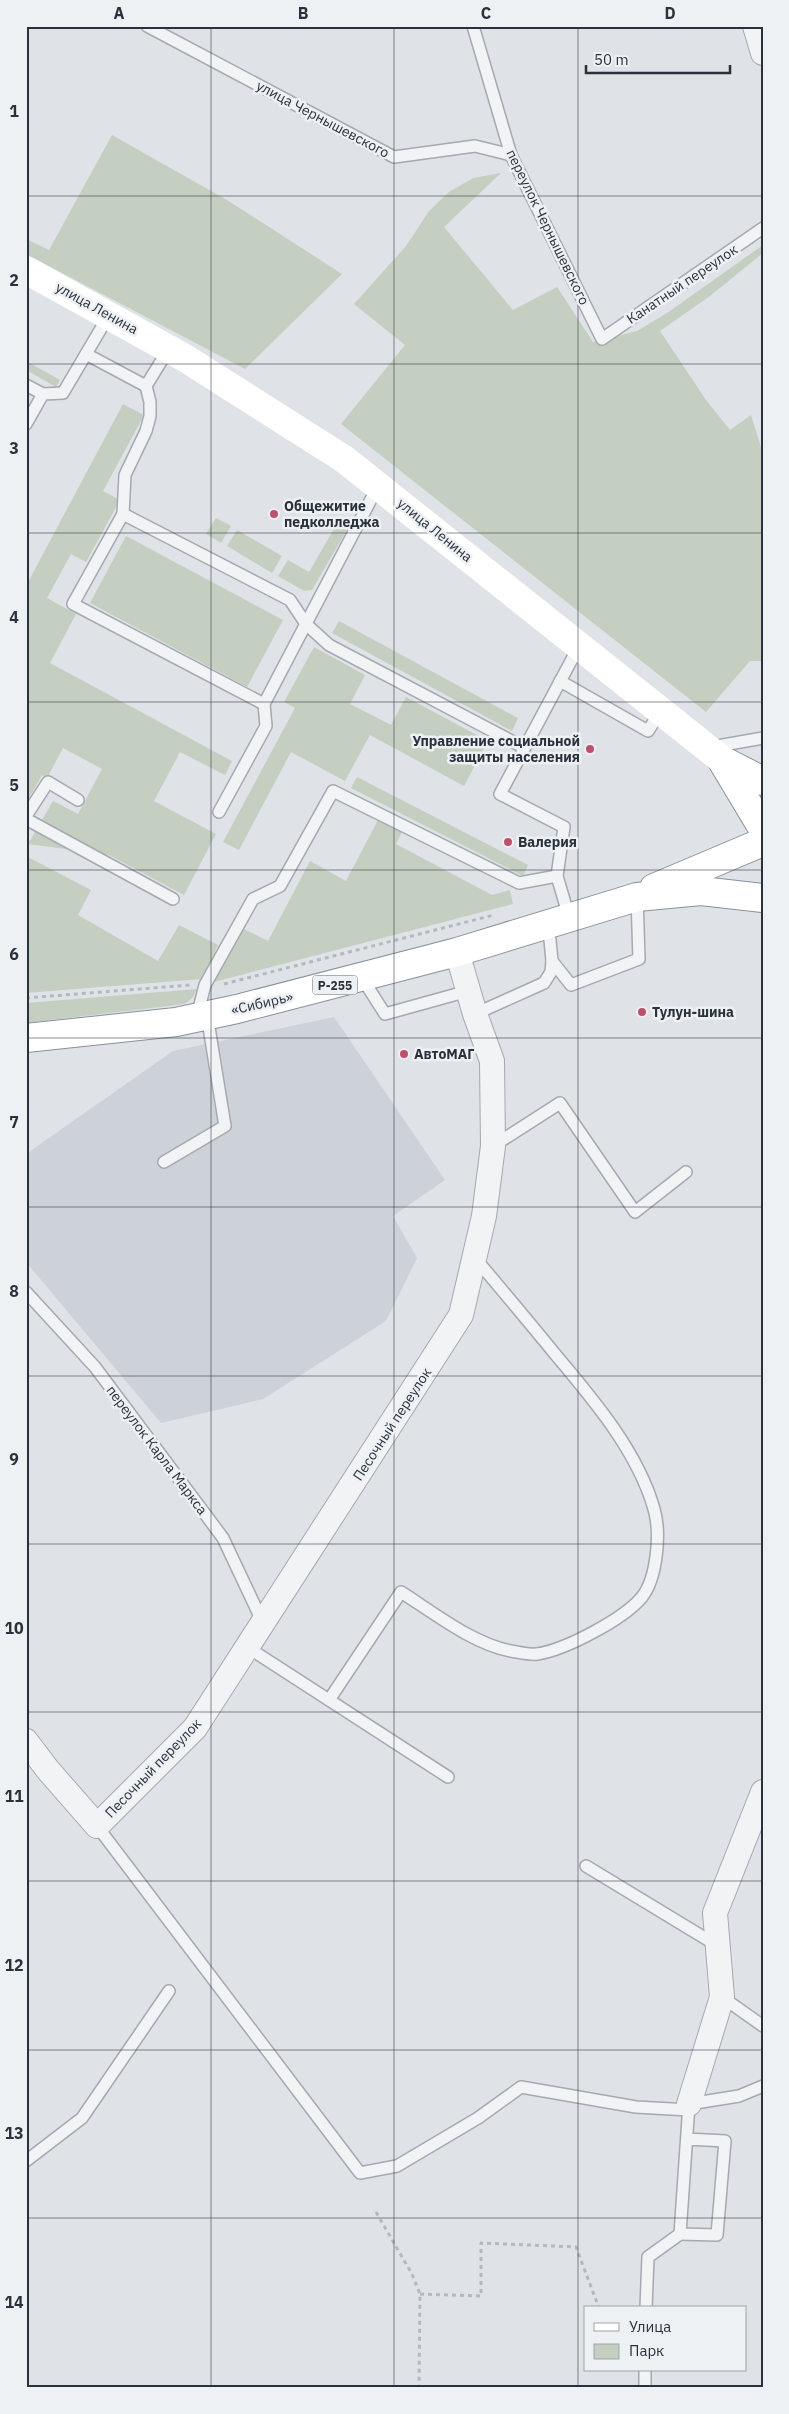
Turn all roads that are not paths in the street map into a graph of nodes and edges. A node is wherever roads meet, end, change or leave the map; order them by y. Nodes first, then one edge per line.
1 (147, 26) edge
2 (473, 26) edge
3 (755, 26) edge
4 (763, 53) edge
5 (511, 155) junction
6 (763, 228) edge
7 (26, 270) edge
8 (109, 315) junction
9 (602, 339) joint
10 (168, 350) junction
11 (86, 354) junction
12 (26, 385) edge
13 (146, 386) junction
14 (43, 394) junction
15 (26, 424) edge
16 (379, 484) junction
17 (123, 514) junction
18 (306, 624) junction
19 (579, 646) junction
20 (560, 681) junction
21 (264, 704) junction
22 (661, 710) junction
23 (763, 738) edge
24 (523, 747) junction
25 (714, 753) junction
26 (763, 781) edge
27 (78, 800) dead end
28 (220, 812) dead end
29 (26, 817) edge
30 (763, 829) edge
31 (763, 842) edge
32 (557, 876) junction
33 (637, 897) junction
34 (763, 898) edge
35 (173, 899) dead end
36 (557, 921) junction
37 (457, 952) junction
38 (552, 961) junction
39 (362, 978) junction
40 (468, 991) junction
41 (475, 1014) junction
42 (202, 1016) junction
43 (26, 1038) edge
44 (493, 1146) junction
45 (164, 1162) dead end
46 (686, 1172) dead end
47 (475, 1258) junction
48 (26, 1292) edge
49 (263, 1623) junction
50 (247, 1647) junction
51 (329, 1700) junction
52 (26, 1741) edge
53 (448, 1777) dead end
54 (763, 1792) edge
55 (97, 1826) junction
56 (586, 1866) dead end
57 (718, 1946) junction
58 (169, 1991) dead end
59 (722, 1997) junction
60 (763, 2026) edge
61 (763, 2086) edge
62 (689, 2107) junction
63 (687, 2139) junction
64 (26, 2161) edge
65 (680, 2234) junction
66 (646, 2306) edge
67 (645, 2372) edge
68 (644, 2388) edge

1 - 5 lane, улица Чернышевского
2 - 5 lane, переулок Чернышевского
3 - 4 street
5 - 9 lane, переулок Чернышевского
6 - 9 lane, Канатный переулок
7 - 8 main road, улица Ленина
8 - 10 main road, улица Ленина
8 - 11 lane
10 - 13 lane
10 - 16 main road, улица Ленина
11 - 13 lane
11 - 14 lane
12 - 14 lane
13 - 17 lane
14 - 15 lane
16 - 18 lane
16 - 19 main road, улица Ленина
17 - 18 lane
17 - 21 lane
18 - 21 lane
18 - 24 lane
19 - 20 lane
19 - 22 main road, улица Ленина
20 - 22 lane
20 - 24 lane
21 - 28 lane
22 - 25 main road, улица Ленина
23 - 25 lane
24 - 32 lane
25 - 26 main road
25 - 30 main road
27 - 29 lane
29 - 35 lane
31 - 33 main road, Р-255
32 - 36 lane
32 - 42 lane
33 - 34 main road, Р-255
33 - 36 main road, «Сибирь» / Р-255
33 - 38 lane
36 - 37 main road, «Сибирь» / Р-255
36 - 38 lane
37 - 39 main road, «Сибирь» / Р-255
37 - 40 street, Песочный переулок
38 - 41 lane
39 - 40 lane
39 - 42 main road, «Сибирь» / Р-255
40 - 41 street, Песочный переулок
41 - 44 street, Песочный переулок
42 - 43 main road, «Сибирь» / Р-255
42 - 45 lane
44 - 46 lane
44 - 47 street, Песочный переулок
47 - 49 street, Песочный переулок
47 - 51 lane
48 - 49 lane, переулок Карла Маркса
49 - 50 street, Песочный переулок
50 - 51 lane
50 - 55 street, Песочный переулок
51 - 53 lane
52 - 55 street
54 - 57 street
55 - 62 lane
56 - 57 lane
57 - 59 street
58 - 64 lane
59 - 60 lane
59 - 62 street
61 - 62 lane
62 - 63 lane
63 - 65 lane
63 - 65 lane
65 - 66 lane
67 - 68 lane

